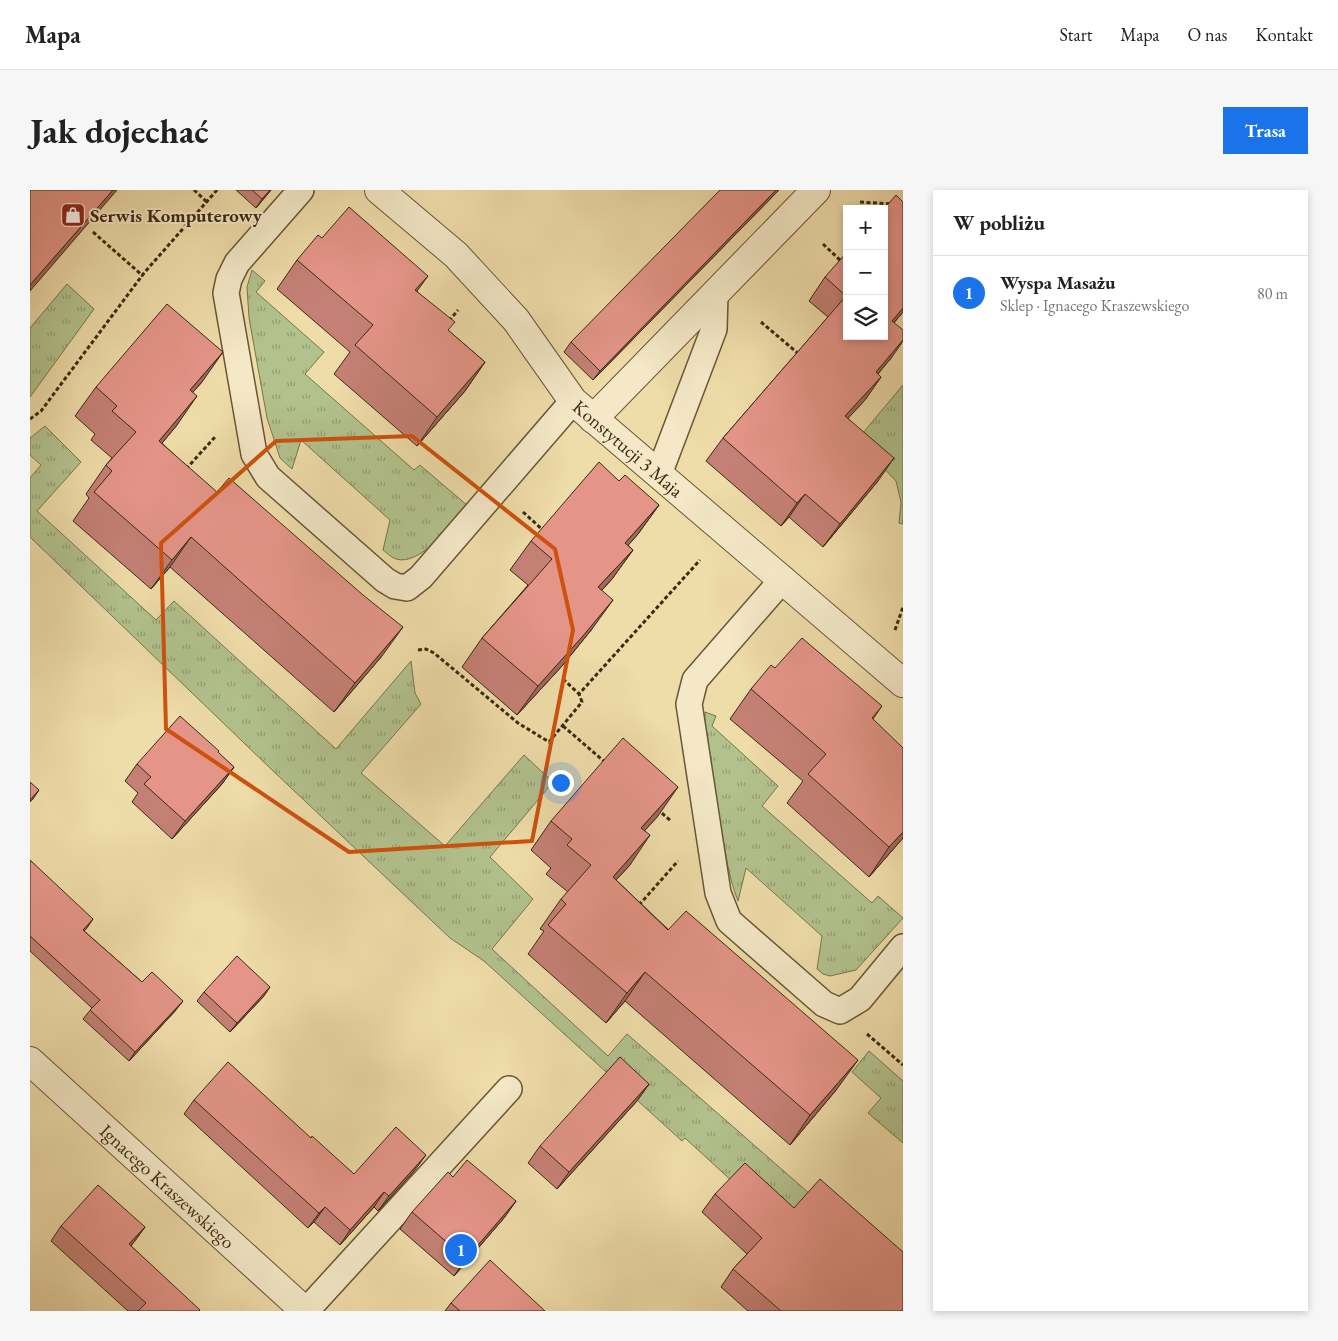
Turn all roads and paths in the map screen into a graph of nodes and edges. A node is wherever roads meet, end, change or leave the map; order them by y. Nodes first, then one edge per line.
1 (194, 190) edge
2 (217, 190) edge
3 (302, 190) edge
4 (379, 190) edge
5 (816, 190) edge
6 (207, 202) junction
7 (860, 202) dead end
8 (894, 204) edge
9 (93, 232) edge
10 (823, 244) dead end
11 (843, 263) edge
12 (143, 276) junction
13 (715, 294) junction
14 (458, 310) dead end
15 (761, 322) dead end
16 (446, 325) edge
17 (802, 357) edge
18 (573, 401) junction
19 (248, 414) junction
20 (30, 419) edge
21 (594, 419) junction
22 (183, 473) edge
23 (659, 474) junction
24 (517, 507) dead end
25 (547, 533) edge
26 (700, 560) dead end
27 (783, 579) junction
28 (903, 607) edge
29 (892, 638) dead end
30 (418, 650) dead end
31 (563, 679) edge
32 (903, 682) edge
33 (579, 694) junction
34 (563, 726) junction
35 (608, 765) edge
36 (652, 804) edge
37 (700, 845) junction
38 (636, 909) edge
39 (903, 947) edge
40 (840, 1011) junction
41 (30, 1061) edge
42 (903, 1065) edge
43 (509, 1089) dead end
44 (306, 1311) edge

1 - 6 path
2 - 6 path
3 - 19 lane
4 - 18 street, Konstytucji 3 Maja
5 - 13 street
6 - 12 path
7 - 8 path
9 - 12 path
10 - 11 path
12 - 20 path
13 - 21 street
13 - 23 lane
14 - 16 path
15 - 17 path
18 - 19 lane
18 - 21 street, Konstytucji 3 Maja
19 - 22 path
21 - 23 street, Konstytucji 3 Maja
23 - 27 street, Konstytucji 3 Maja
24 - 25 path
26 - 33 path
27 - 32 street, Konstytucji 3 Maja
27 - 37 lane
28 - 29 path
30 - 34 path
31 - 33 path
33 - 34 path
34 - 35 path
36 - 37 path
37 - 38 path
37 - 40 lane
39 - 40 lane
40 - 42 path
41 - 44 street, Ignacego Kraszewskiego
43 - 44 lane

